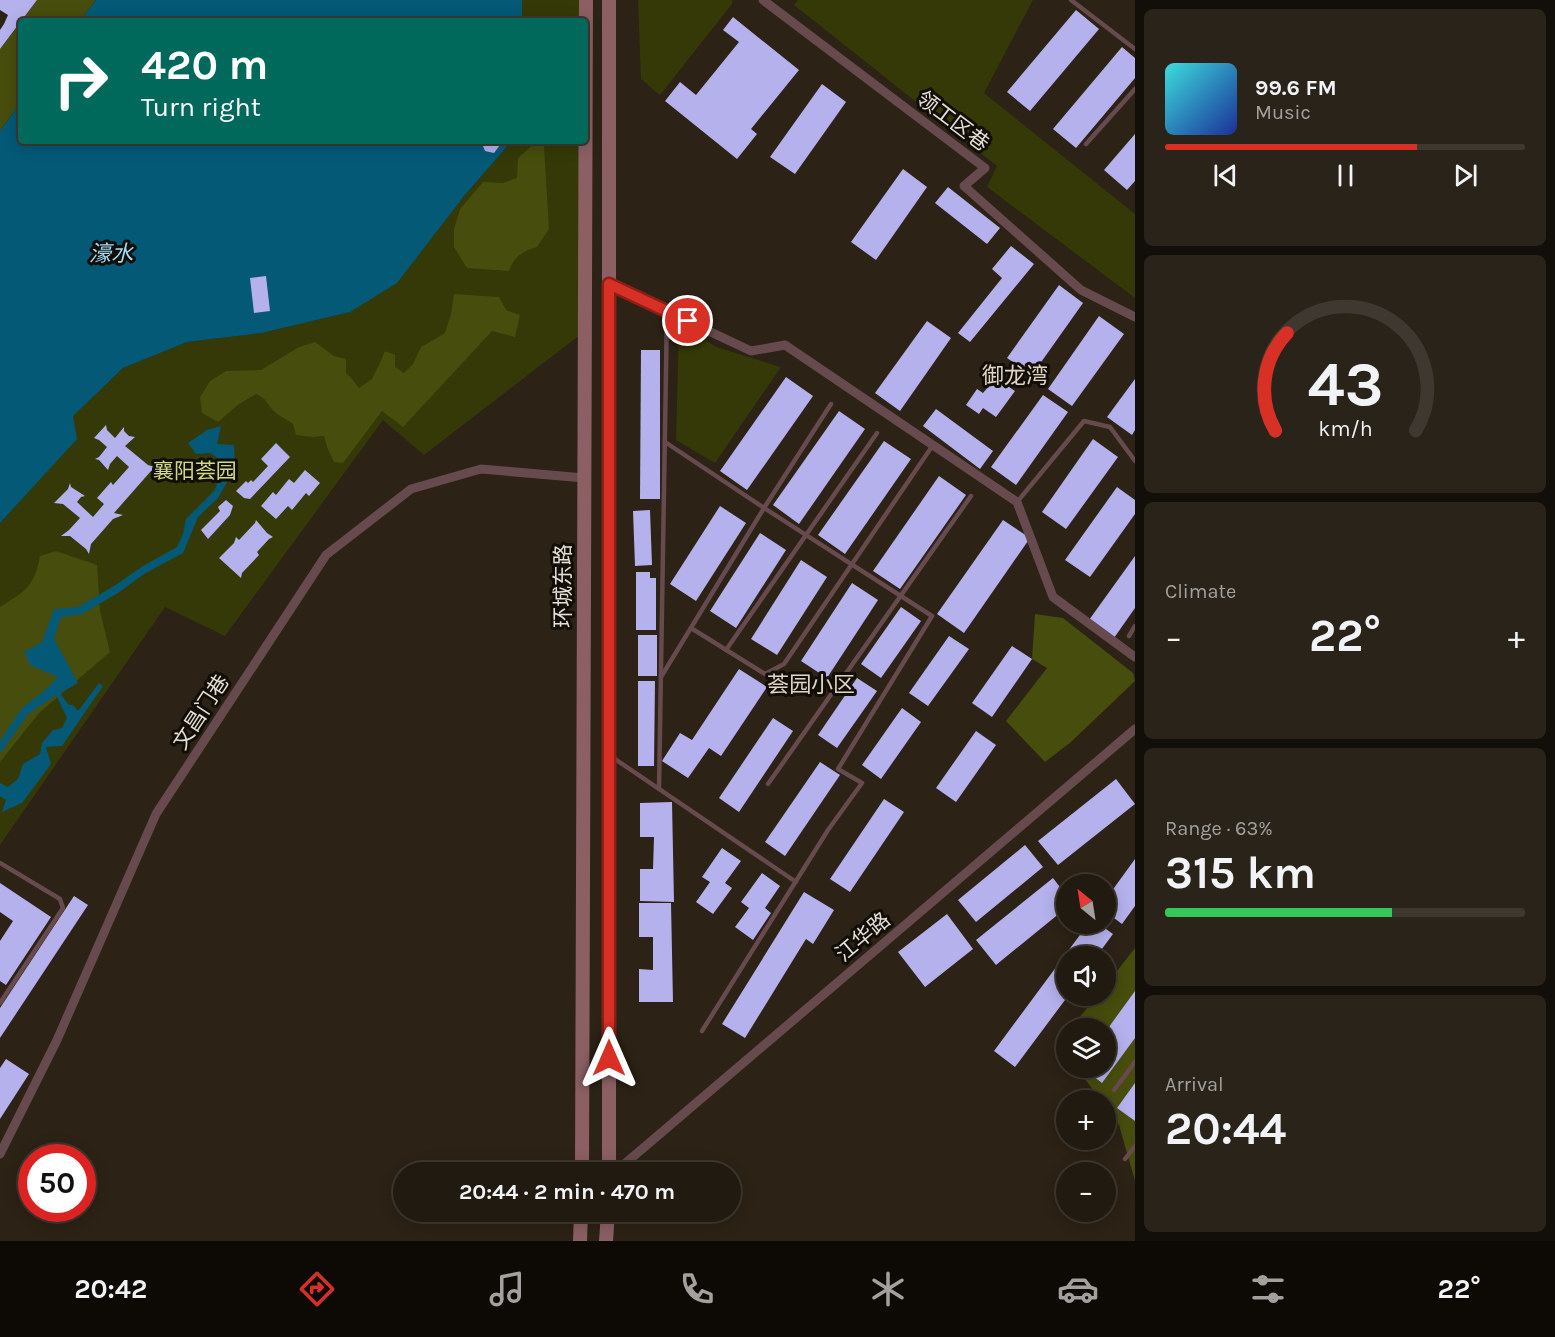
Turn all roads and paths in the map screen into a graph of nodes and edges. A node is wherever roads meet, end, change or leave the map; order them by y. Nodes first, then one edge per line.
1 (586, 0) edge
2 (609, 0) edge
3 (763, 0) edge
4 (1071, 0) edge
5 (586, 18) edge
6 (1135, 49) edge
7 (1135, 88) edge
8 (585, 144) edge
9 (1086, 144) dead end
10 (609, 284) junction
11 (667, 311) junction
12 (1135, 317) edge
13 (831, 404) dead end
14 (877, 433) dead end
15 (665, 442) junction
16 (933, 445) junction
17 (1135, 461) edge
18 (584, 478) junction
19 (971, 496) dead end
20 (1017, 502) junction
21 (764, 508) junction
22 (806, 535) junction
23 (852, 564) junction
24 (901, 596) junction
25 (1135, 626) edge
26 (691, 628) junction
27 (1128, 636) dead end
28 (726, 650) junction
29 (1135, 657) edge
30 (661, 677) junction
31 (1135, 729) edge
32 (609, 755) junction
33 (768, 784) dead end
34 (659, 789) junction
35 (0, 862) edge
36 (796, 882) junction
37 (1, 1000) edge
38 (702, 1031) dead end
39 (1135, 1062) edge
40 (1114, 1090) dead end
41 (1135, 1146) edge
42 (0, 1154) edge
43 (1125, 1159) dead end
44 (582, 1162) edge
45 (609, 1162) edge
46 (627, 1162) edge
47 (581, 1222) edge
48 (607, 1222) edge
49 (580, 1241) edge
50 (606, 1241) edge

1 - 5 main road, 环城东路
2 - 10 main road
3 - 12 street, 领工区巷
4 - 6 lane
7 - 9 lane
8 - 18 main road, 环城东路
10 - 11 street
10 - 32 main road
11 - 15 lane
11 - 16 street
13 - 21 lane
14 - 22 lane
15 - 21 lane
15 - 30 lane
16 - 20 street
16 - 23 lane
17 - 20 lane
18 - 42 street, 文昌门巷
18 - 44 main road, 环城东路
19 - 24 lane
20 - 29 street
21 - 22 lane
21 - 26 lane
22 - 23 lane
22 - 28 lane
23 - 24 lane
23 - 28 lane
24 - 33 lane
24 - 36 lane
25 - 27 lane
26 - 28 lane
26 - 30 lane
30 - 34 lane
31 - 46 street, 江华路
32 - 34 lane
32 - 45 main road
34 - 36 lane
35 - 37 lane
36 - 38 lane
39 - 40 lane
41 - 43 lane
47 - 49 main road
48 - 50 main road

